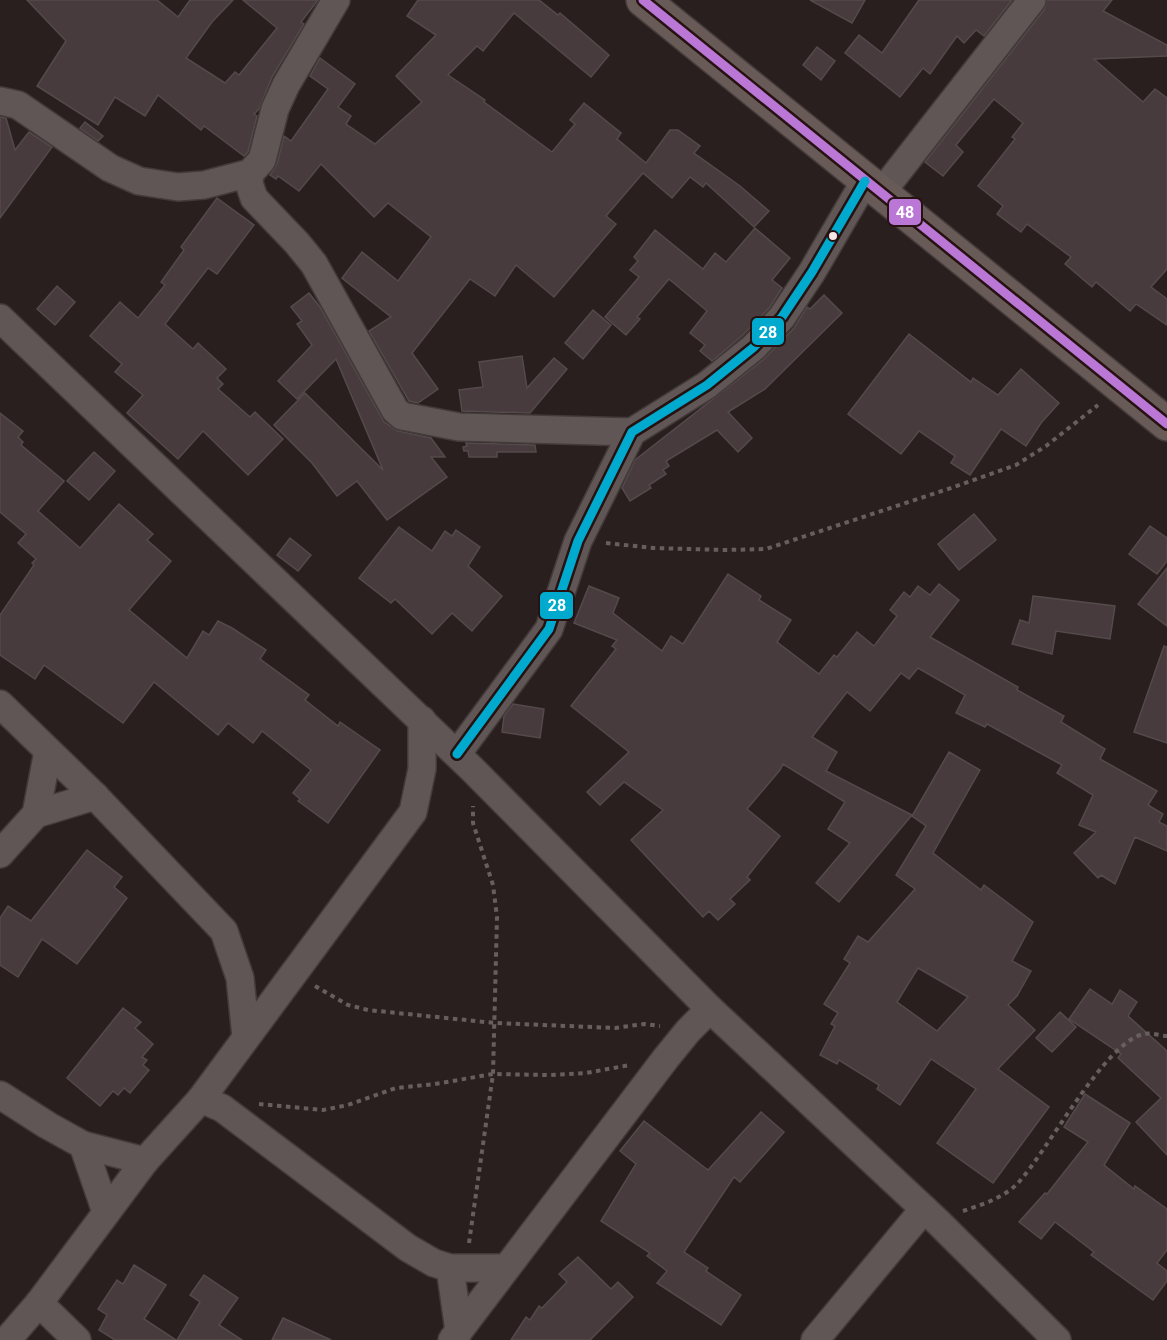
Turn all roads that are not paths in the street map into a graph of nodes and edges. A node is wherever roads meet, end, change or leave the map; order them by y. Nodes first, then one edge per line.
1 (336, 0) edge
2 (643, 0) edge
3 (1032, 0) edge
4 (0, 101) edge
5 (250, 173) junction
6 (873, 187) junction
7 (0, 318) edge
8 (1167, 424) edge
9 (632, 432) junction
10 (0, 704) edge
11 (422, 720) junction
12 (48, 751) junction
13 (464, 761) junction
14 (95, 796) junction
15 (36, 814) junction
16 (0, 854) edge
17 (710, 1009) junction
18 (246, 1037) junction
19 (0, 1095) edge
20 (212, 1103) junction
21 (83, 1145) junction
22 (145, 1161) junction
23 (106, 1212) junction
24 (931, 1215) junction
25 (458, 1268) junction
26 (506, 1268) junction
27 (39, 1303) junction
28 (456, 1335) edge
29 (7, 1340) edge
30 (76, 1340) edge
31 (815, 1340) edge
32 (1057, 1340) edge

1 - 5 street
2 - 6 main road
3 - 6 street
4 - 5 street
5 - 9 street
6 - 8 main road
6 - 9 street
7 - 11 street
9 - 13 street
10 - 12 street
11 - 13 street
11 - 18 street
12 - 14 street
12 - 15 street
13 - 17 street
14 - 15 street
14 - 18 street
15 - 16 street
17 - 24 street
17 - 26 street
18 - 20 street
19 - 21 street
20 - 22 street
20 - 25 street
21 - 22 street
21 - 23 street
22 - 23 street
23 - 27 street
24 - 31 street
24 - 32 street
25 - 26 street
25 - 28 street
26 - 28 street
27 - 29 street
27 - 30 street

